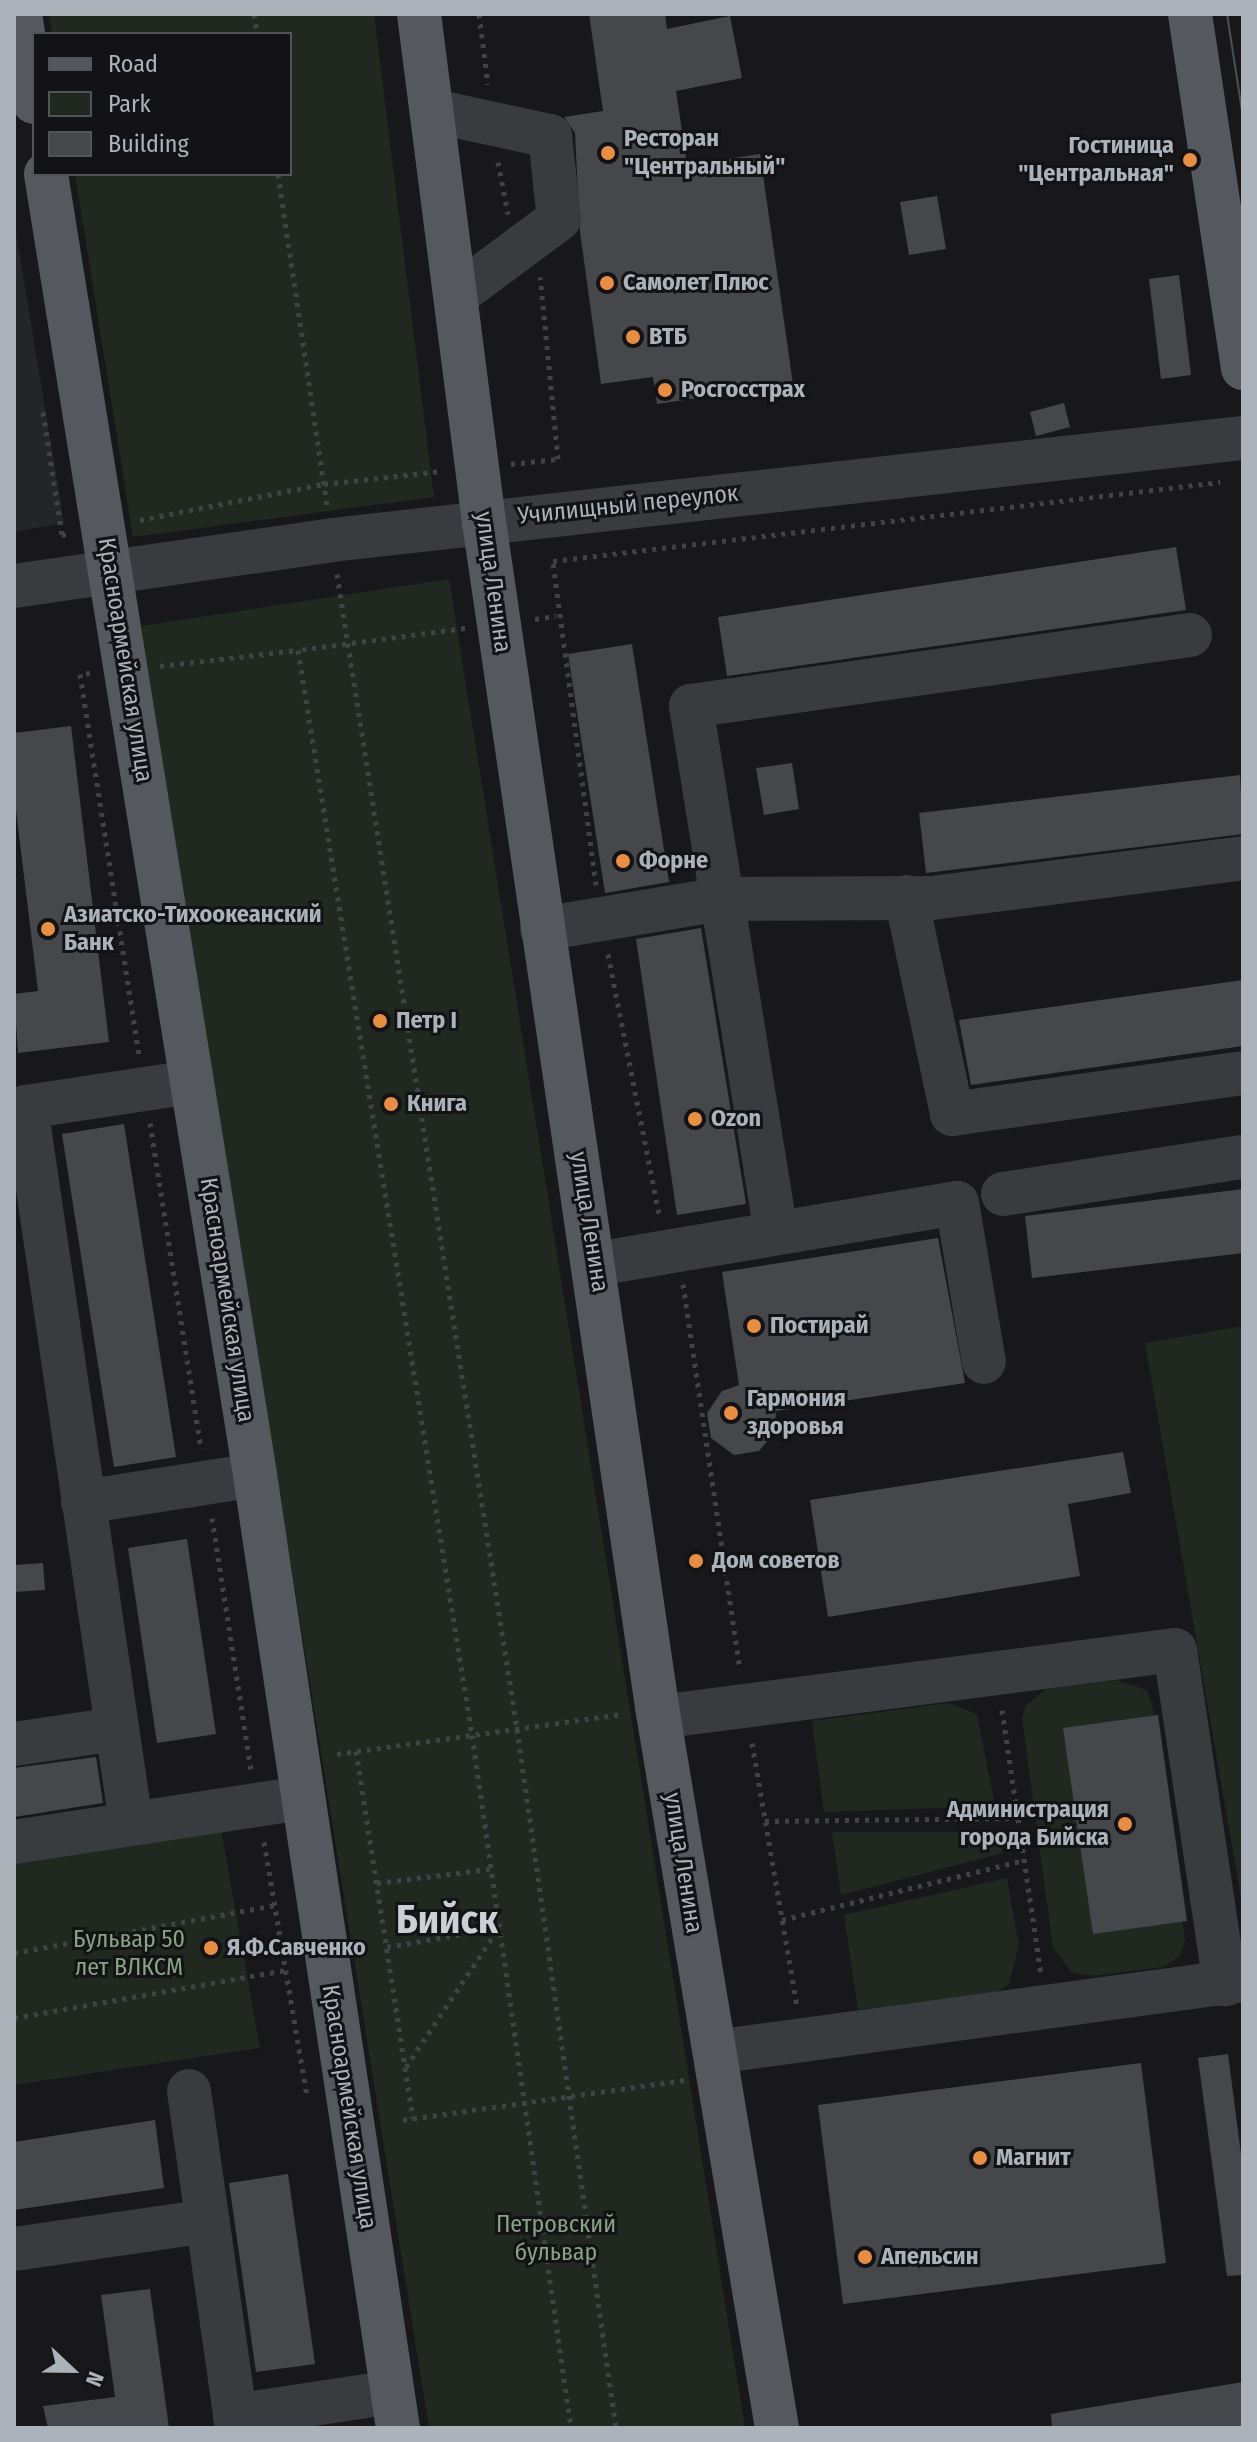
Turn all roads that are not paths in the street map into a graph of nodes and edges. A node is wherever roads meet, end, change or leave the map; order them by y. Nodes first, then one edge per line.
1 (20, 14) edge
2 (419, 14) edge
3 (1190, 14) edge
4 (32, 89) edge
5 (434, 111) junction
6 (46, 176) edge
7 (458, 294) junction
8 (1243, 368) edge
9 (1243, 438) edge
10 (484, 522) junction
11 (111, 572) junction
12 (14, 586) edge
13 (1190, 635) dead end
14 (1243, 858) edge
15 (906, 897) junction
16 (721, 899) junction
17 (542, 929) junction
18 (1243, 1073) edge
19 (191, 1082) junction
20 (20, 1102) edge
21 (1243, 1157) edge
22 (1003, 1194) dead end
23 (776, 1233) junction
24 (596, 1264) junction
25 (984, 1362) dead end
26 (255, 1475) junction
27 (83, 1502) junction
28 (659, 1717) junction
29 (116, 1729) junction
30 (14, 1744) edge
31 (301, 1798) junction
32 (131, 1823) junction
33 (14, 1842) edge
34 (1234, 1982) edge
35 (715, 2052) junction
36 (189, 2091) dead end
37 (208, 2221) junction
38 (14, 2249) edge
39 (395, 2410) edge
40 (236, 2422) edge
41 (777, 2428) edge

1 - 4 main road
2 - 5 main road, улица Ленина
3 - 8 main road
5 - 7 main road, улица Ленина
5 - 7 street
6 - 11 main road, Красноармейская улица
7 - 10 main road, улица Ленина
9 - 10 street, Училищный переулок
10 - 11 street, Училищный переулок
10 - 17 main road, улица Ленина
11 - 12 street, Училищный переулок
11 - 19 main road, Красноармейская улица
13 - 16 street
14 - 15 street
15 - 16 street
15 - 18 street
16 - 17 street
16 - 23 street
17 - 24 main road, улица Ленина
19 - 20 street
19 - 26 main road, Красноармейская улица
20 - 27 street
21 - 22 street
23 - 24 street
23 - 25 street
24 - 28 main road, улица Ленина
26 - 27 street
26 - 31 main road, Красноармейская улица
27 - 29 street
28 - 34 street
28 - 35 main road, улица Ленина
29 - 30 street
29 - 32 street
31 - 32 street
31 - 39 main road, Красноармейская улица
32 - 33 street
34 - 35 street
35 - 41 main road, улица Ленина
36 - 37 street
37 - 38 street
37 - 40 street
39 - 40 street

